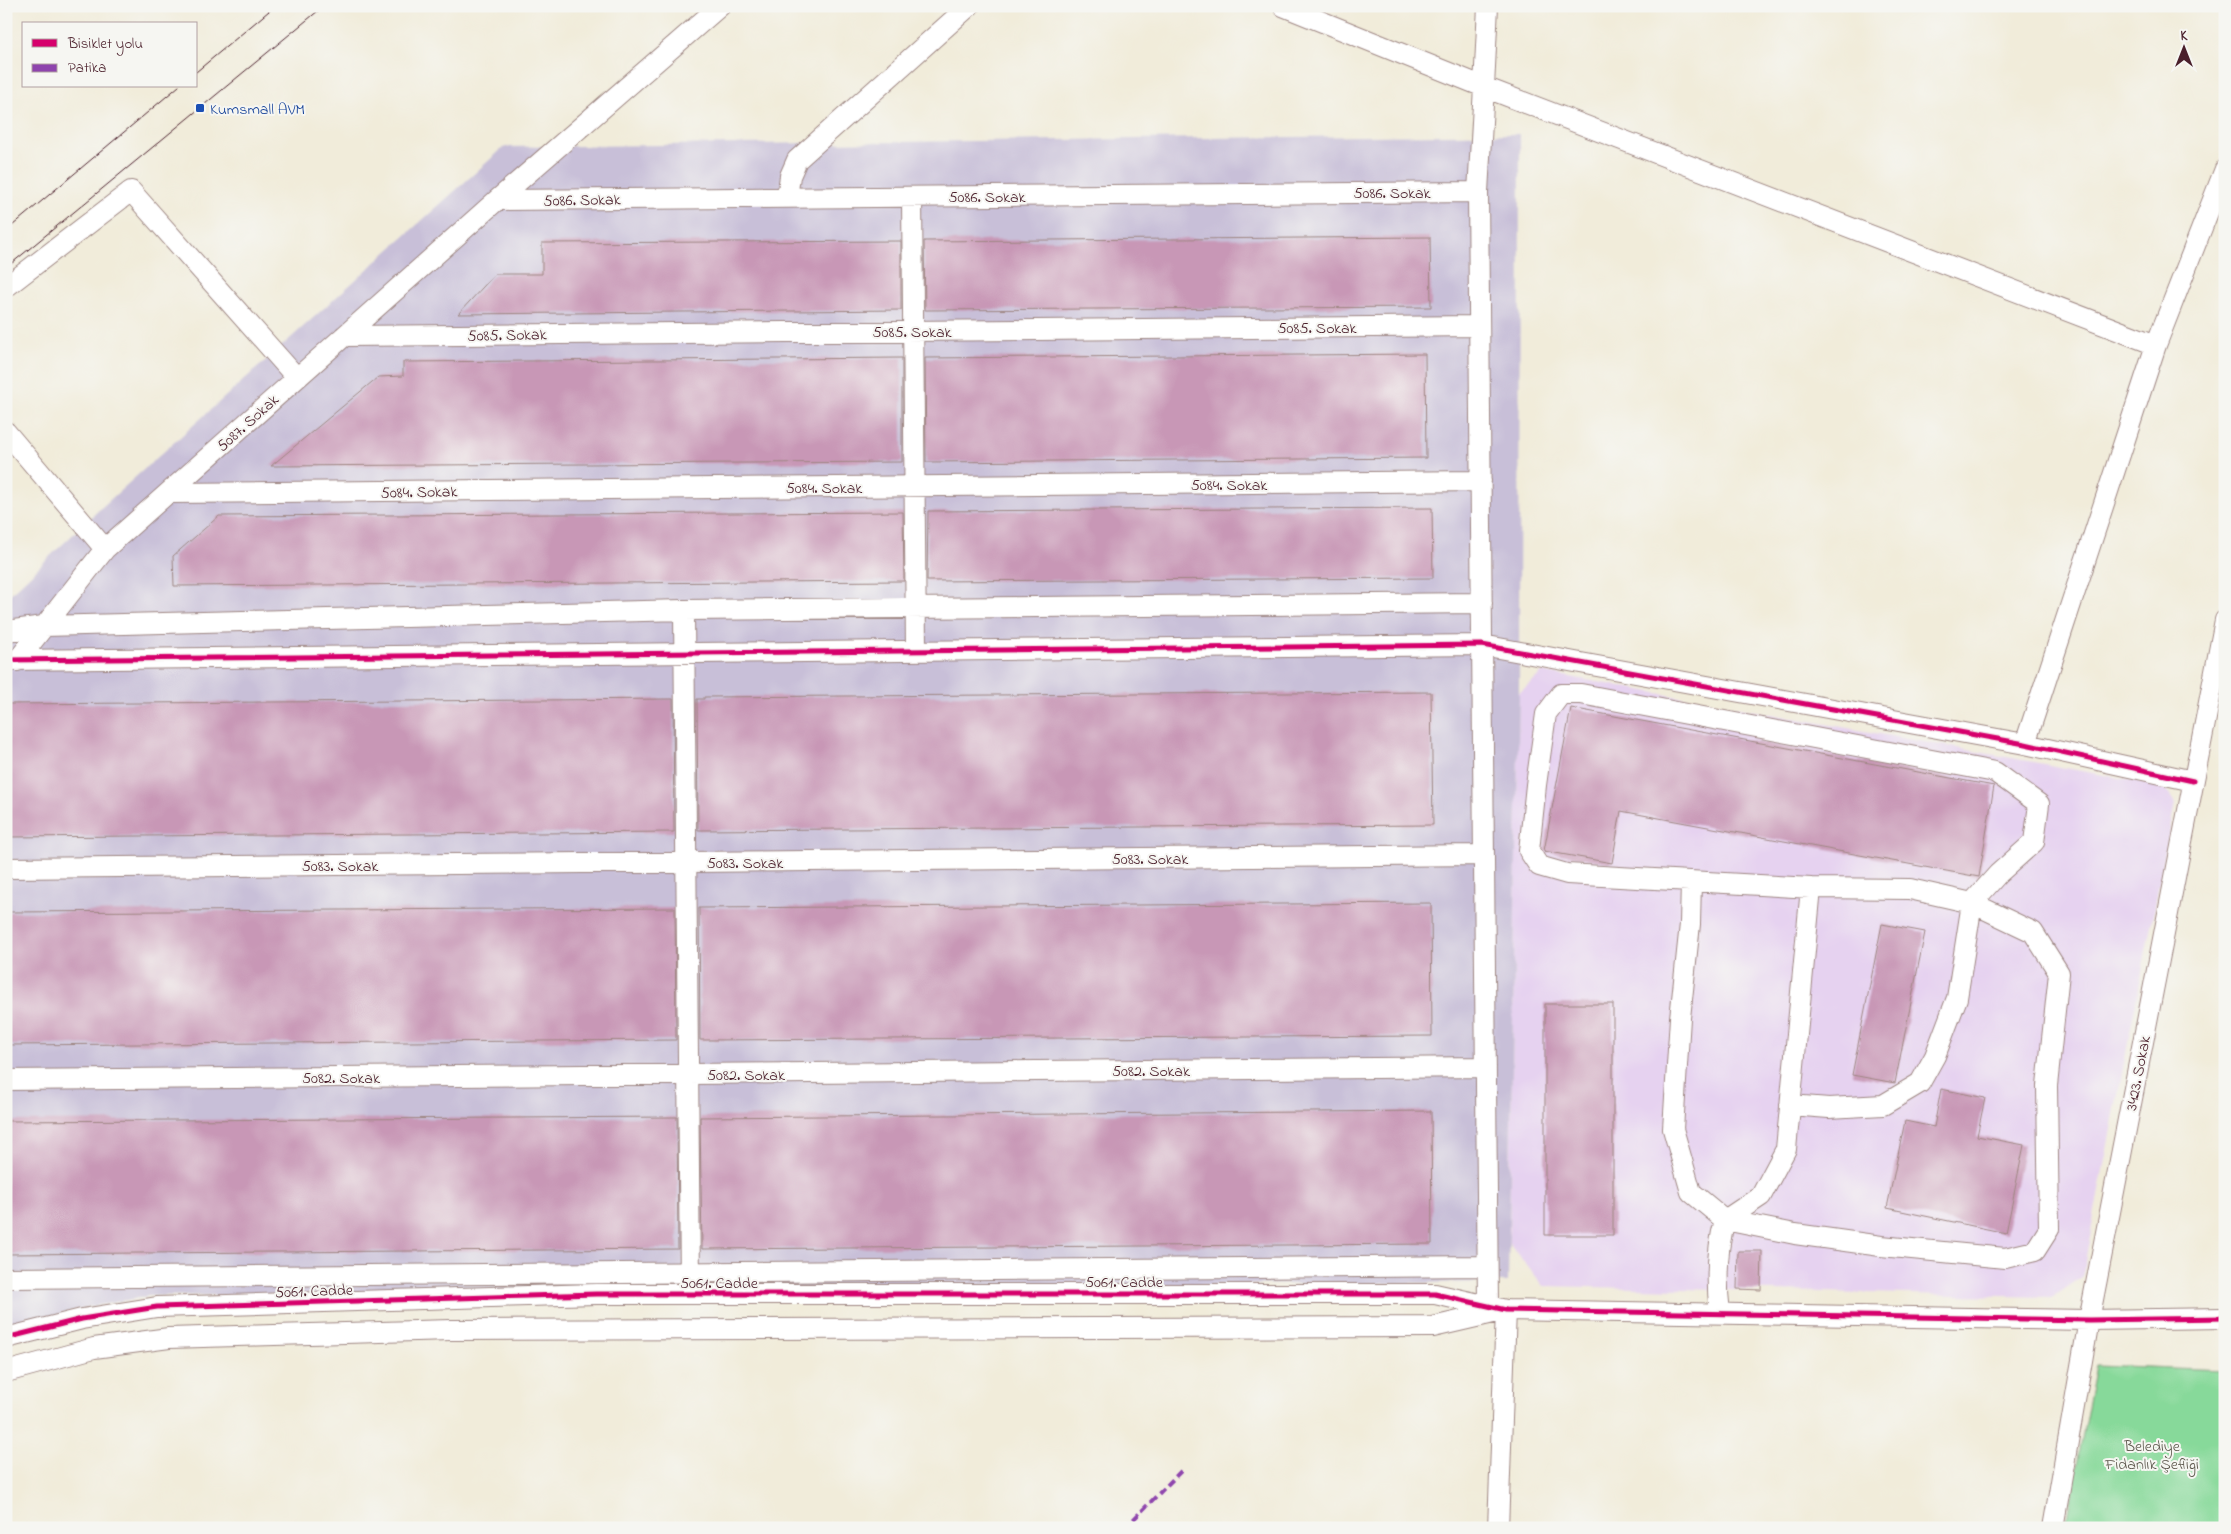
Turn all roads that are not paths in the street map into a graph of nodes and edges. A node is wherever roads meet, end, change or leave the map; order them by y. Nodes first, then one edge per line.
1 (720, 6) edge
2 (969, 6) edge
3 (1283, 6) edge
4 (1488, 6) edge
5 (1484, 87) junction
6 (2225, 170) edge
7 (1478, 192) junction
8 (912, 197) junction
9 (787, 198) junction
10 (497, 200) junction
11 (6, 287) edge
12 (1479, 326) junction
13 (913, 331) junction
14 (344, 336) junction
15 (2156, 345) junction
16 (297, 378) junction
17 (6, 432) edge
18 (1481, 482) junction
19 (914, 486) junction
20 (168, 493) junction
21 (105, 549) junction
22 (1482, 603) junction
23 (915, 608) junction
24 (684, 610) junction
25 (2225, 620) edge
26 (44, 626) junction
27 (6, 631) edge
28 (1482, 645) junction
29 (916, 650) junction
30 (684, 652) junction
31 (11, 661) edge
32 (2025, 744) junction
33 (2194, 782) junction
34 (1484, 855) junction
35 (686, 862) junction
36 (6, 868) edge
37 (1690, 880) junction
38 (1811, 888) junction
39 (1972, 903) junction
40 (1486, 1067) junction
41 (688, 1074) junction
42 (6, 1080) edge
43 (1790, 1106) junction
44 (1725, 1220) junction
45 (1487, 1266) junction
46 (689, 1272) junction
47 (6, 1278) edge
48 (690, 1294) junction
49 (1497, 1308) junction
50 (1720, 1313) junction
51 (2225, 1318) edge
52 (2089, 1320) junction
53 (6, 1338) edge
54 (6, 1372) edge
55 (1498, 1528) edge
56 (2053, 1528) edge

1 - 10 street, 5087. Sokak
2 - 9 street
3 - 5 street
4 - 5 street
5 - 7 street
5 - 15 street
6 - 15 street
7 - 8 street, 5086. Sokak
7 - 12 street
8 - 9 street, 5086. Sokak
8 - 13 street
9 - 10 street, 5086. Sokak
10 - 14 street, 5087. Sokak
11 - 16 street
12 - 13 street, 5085. Sokak
12 - 18 street
13 - 14 street, 5085. Sokak
13 - 19 street
14 - 16 street, 5087. Sokak
15 - 32 street
16 - 20 street, 5087. Sokak
17 - 21 street
18 - 19 street, 5084. Sokak
18 - 22 street
19 - 20 street, 5084. Sokak
19 - 23 street
20 - 21 street, 5087. Sokak
21 - 26 street, 5087. Sokak
22 - 23 street
22 - 28 street
23 - 24 street
23 - 29 street
24 - 26 street
24 - 30 street
25 - 33 street, 3423. Sokak
26 - 27 street
26 - 31 street, 5087. Sokak
28 - 29 street
28 - 32 street
28 - 34 street
29 - 30 street
30 - 31 street
30 - 35 street
32 - 33 street
33 - 52 street, 3423. Sokak
34 - 35 street, 5083. Sokak
34 - 40 street
35 - 36 street, 5083. Sokak
35 - 41 street
37 - 38 street
37 - 39 street
37 - 44 street
38 - 39 street
38 - 43 street
39 - 43 street
39 - 44 street
40 - 41 street, 5082. Sokak
40 - 45 street
41 - 42 street, 5082. Sokak
41 - 46 street
43 - 44 street
44 - 50 street
45 - 46 street
45 - 49 street
46 - 47 street
46 - 48 street
48 - 49 street, 5061. Cadde
48 - 53 street, 5061. Cadde
49 - 50 street
49 - 54 street
49 - 55 street
50 - 52 street
51 - 52 street
52 - 56 street, 3423. Sokak

